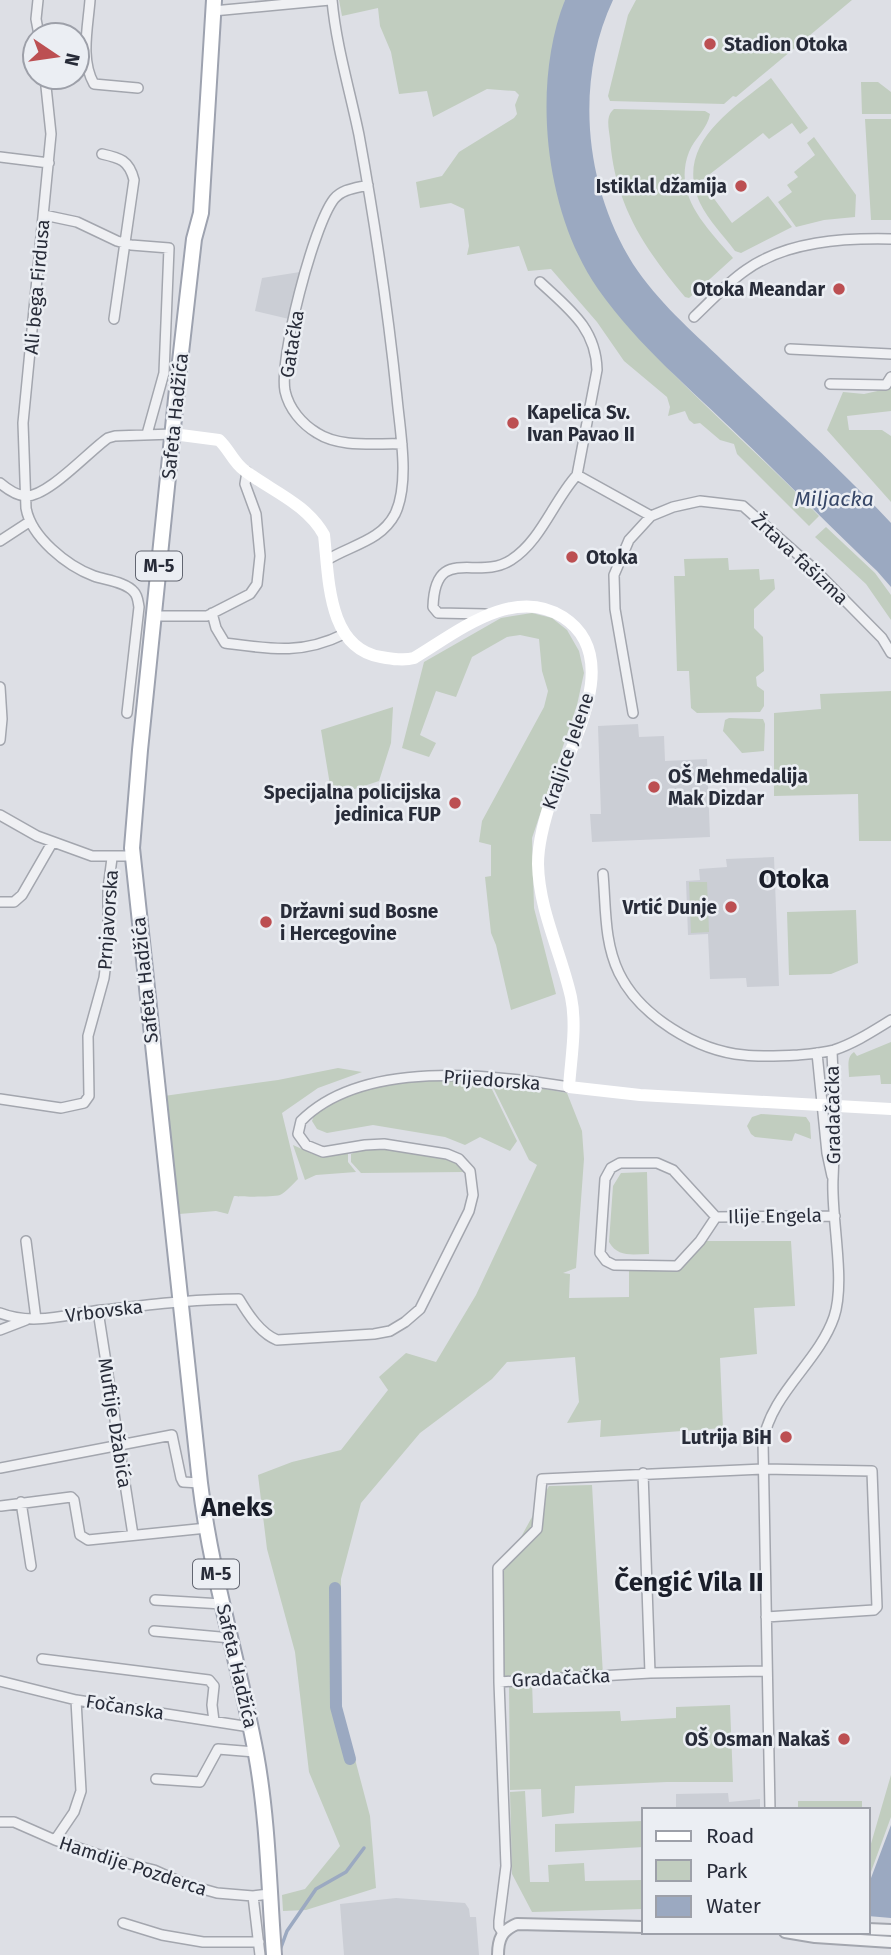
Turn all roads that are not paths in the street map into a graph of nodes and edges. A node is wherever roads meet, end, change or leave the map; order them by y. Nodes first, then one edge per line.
1 (38, 0) edge
2 (90, 0) edge
3 (331, 0) edge
4 (214, 6) edge
5 (36, 21) edge
6 (138, 88) dead end
7 (46, 91) edge
8 (102, 153) dead end
9 (0, 157) edge
10 (49, 163) junction
11 (368, 186) junction
12 (44, 215) junction
13 (891, 239) edge
14 (124, 243) junction
15 (540, 282) dead end
16 (694, 317) dead end
17 (114, 319) dead end
18 (790, 349) dead end
19 (891, 354) edge
20 (891, 377) edge
21 (830, 384) dead end
22 (147, 434) junction
23 (173, 434) junction
24 (402, 444) junction
25 (247, 472) junction
26 (577, 475) junction
27 (0, 483) edge
28 (27, 496) junction
29 (651, 516) junction
30 (29, 522) junction
31 (0, 541) edge
32 (327, 560) junction
33 (212, 614) junction
34 (487, 614) junction
35 (154, 616) junction
36 (344, 634) junction
37 (891, 653) edge
38 (0, 687) edge
39 (127, 713) dead end
40 (634, 713) dead end
41 (0, 740) edge
42 (0, 815) edge
43 (52, 842) junction
44 (132, 856) junction
45 (112, 858) junction
46 (603, 874) dead end
47 (0, 902) edge
48 (891, 1020) edge
49 (832, 1051) junction
50 (817, 1053) junction
51 (569, 1087) junction
52 (0, 1100) edge
53 (829, 1107) junction
54 (891, 1109) edge
55 (835, 1216) junction
56 (716, 1217) junction
57 (26, 1241) dead end
58 (180, 1302) junction
59 (98, 1311) junction
60 (0, 1313) edge
61 (32, 1319) junction
62 (0, 1330) edge
63 (119, 1444) junction
64 (0, 1468) edge
65 (763, 1469) junction
66 (643, 1473) junction
67 (200, 1483) junction
68 (21, 1502) junction
69 (1, 1506) edge
70 (207, 1528) junction
71 (133, 1535) junction
72 (32, 1566) dead end
73 (155, 1600) dead end
74 (222, 1604) junction
75 (766, 1617) junction
76 (154, 1632) dead end
77 (231, 1638) junction
78 (43, 1660) dead end
79 (767, 1671) junction
80 (650, 1673) junction
81 (0, 1681) edge
82 (499, 1682) junction
83 (76, 1700) junction
84 (214, 1721) junction
85 (250, 1727) junction
86 (255, 1752) junction
87 (156, 1779) dead end
88 (770, 1808) edge
89 (0, 1822) edge
90 (55, 1840) junction
91 (270, 1894) junction
92 (253, 1896) junction
93 (123, 1923) dead end
94 (642, 1927) edge
95 (870, 1929) edge
96 (891, 1930) edge
97 (503, 1933) junction
98 (801, 1934) edge
99 (259, 1942) junction
100 (891, 1942) edge
101 (260, 1955) edge
102 (274, 1955) edge
103 (498, 1955) edge

1 - 5 street
2 - 6 street
3 - 4 street
3 - 11 street
4 - 23 main road, Safeta Hadžića / M-5
7 - 10 street, Ali bega Firdusa
8 - 14 street
9 - 10 street
10 - 12 street, Ali bega Firdusa
11 - 24 street
11 - 24 street, Gatačka
12 - 14 street
12 - 28 street, Ali bega Firdusa
13 - 16 street
14 - 17 street
14 - 22 street
15 - 26 street
18 - 19 street
20 - 21 street
22 - 23 street
22 - 28 street
23 - 25 main road
23 - 35 main road, Safeta Hadžića / M-5
24 - 32 street
25 - 32 main road
25 - 33 street
26 - 29 street
26 - 34 street
27 - 28 street
28 - 30 street, Ali bega Firdusa
29 - 37 street, Žrtava fašizma
29 - 40 street, Žrtava fašizma
30 - 31 street
30 - 39 street
32 - 36 main road
33 - 35 street
33 - 36 street
34 - 36 main road, Kraljice Jelene
34 - 51 main road, Kraljice Jelene
35 - 44 main road, Safeta Hadžića / M-5
38 - 41 street
42 - 43 street
43 - 45 street
43 - 47 street
44 - 45 street
44 - 58 main road, Safeta Hadžića / M-5
45 - 52 street, Prnjavorska
46 - 50 street
48 - 49 street
49 - 50 street
49 - 53 street, Gradačačka
50 - 53 street, Gradačačka
51 - 53 main road, Prijedorska
51 - 58 street, Prijedorska
53 - 54 main road, Prijedorska
53 - 55 street, Gradačačka
55 - 56 street, Ilije Engela
55 - 65 street, Gradačačka
56 - 56 street, Ilije Engela
57 - 61 street
58 - 59 street, Vrbovska
58 - 67 main road, Safeta Hadžića / M-5
59 - 61 street, Vrbovska
59 - 63 street, Muftije Džabića
60 - 61 street, Vrbovska
61 - 62 street, Vrbovska
63 - 64 street
63 - 67 street
63 - 71 street, Muftije Džabića
65 - 66 street, Gradačačka
65 - 75 street, Gradačačka
65 - 75 street, Gradačačka
66 - 80 street
66 - 82 street, Gradačačka
67 - 70 main road, Safeta Hadžića / M-5
68 - 69 street
68 - 71 street
68 - 72 street
70 - 71 street
70 - 74 main road, Safeta Hadžića / M-5
73 - 74 street
74 - 77 main road, Safeta Hadžića / M-5
75 - 79 street, Gradačačka
76 - 77 street
77 - 85 main road, Safeta Hadžića / M-5
78 - 84 street
79 - 80 street, Gradačačka
79 - 88 street, Gradačačka
80 - 82 street, Gradačačka
81 - 83 street, Fočanska
82 - 97 street
83 - 84 street, Fočanska
83 - 90 street
84 - 85 street, Fočanska
85 - 86 main road, Safeta Hadžića / M-5
86 - 87 street
86 - 91 main road, Safeta Hadžića / M-5
89 - 90 street, Hamdije Pozderca
90 - 92 street, Hamdije Pozderca
91 - 92 street, Hamdije Pozderca
91 - 102 main road, Safeta Hadžića / M-5
92 - 99 street
93 - 99 street
94 - 97 street
95 - 96 street
97 - 103 street
98 - 100 street
99 - 101 street

